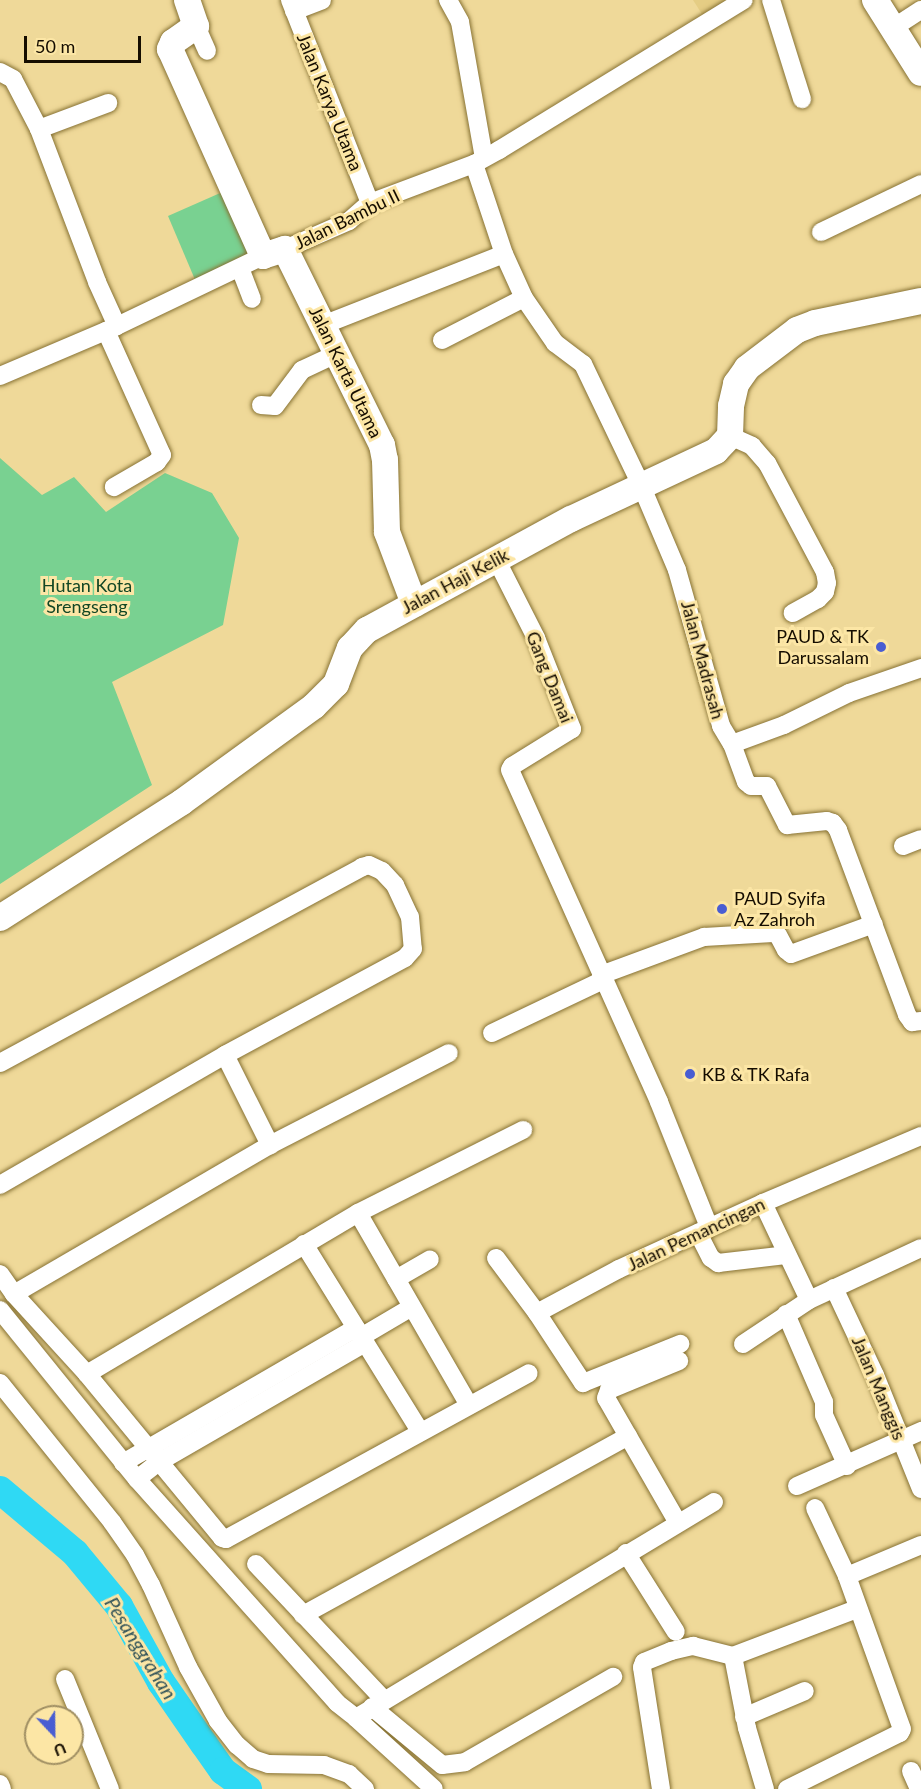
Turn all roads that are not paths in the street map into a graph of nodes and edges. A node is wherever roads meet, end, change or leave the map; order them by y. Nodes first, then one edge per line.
1 (187, 0) edge
2 (322, 0) edge
3 (448, 0) edge
4 (744, 0) edge
5 (771, 0) edge
6 (875, 0) edge
7 (292, 6) edge
8 (921, 10) edge
9 (196, 26) junction
10 (893, 28) junction
11 (207, 51) dead end
12 (0, 72) edge
13 (921, 73) edge
14 (802, 99) dead end
15 (108, 103) dead end
16 (39, 129) junction
17 (479, 161) junction
18 (921, 184) edge
19 (370, 203) junction
20 (821, 232) dead end
21 (274, 253) junction
22 (504, 254) junction
23 (240, 268) junction
24 (524, 298) junction
25 (252, 300) dead end
26 (921, 301) edge
27 (323, 325) junction
28 (112, 329) junction
29 (442, 340) dead end
30 (336, 354) junction
31 (0, 376) edge
32 (261, 405) dead end
33 (730, 436) junction
34 (641, 485) junction
35 (114, 487) dead end
36 (496, 559) junction
37 (414, 604) junction
38 (792, 613) dead end
39 (921, 668) edge
40 (732, 744) junction
41 (921, 839) edge
42 (903, 846) dead end
43 (0, 918) edge
44 (874, 924) junction
45 (602, 978) junction
46 (921, 1020) edge
47 (492, 1033) dead end
48 (449, 1053) dead end
49 (225, 1055) junction
50 (0, 1063) edge
51 (523, 1130) dead end
52 (921, 1136) edge
53 (270, 1145) junction
54 (0, 1185) edge
55 (763, 1203) junction
56 (358, 1213) junction
57 (704, 1230) junction
58 (304, 1244) junction
59 (921, 1248) edge
60 (786, 1255) junction
61 (496, 1258) dead end
62 (430, 1259) dead end
63 (0, 1274) edge
64 (396, 1279) junction
65 (834, 1288) junction
66 (14, 1294) junction
67 (809, 1300) junction
68 (412, 1307) junction
69 (0, 1310) edge
70 (537, 1313) junction
71 (786, 1314) junction
72 (361, 1336) junction
73 (743, 1344) dead end
74 (87, 1374) junction
75 (529, 1374) dead end
76 (0, 1383) edge
77 (469, 1405) junction
78 (420, 1431) junction
79 (921, 1431) edge
80 (628, 1436) junction
81 (901, 1440) junction
82 (154, 1455) junction
83 (123, 1463) junction
84 (847, 1466) junction
85 (137, 1479) junction
86 (797, 1486) dead end
87 (921, 1489) edge
88 (714, 1502) dead end
89 (815, 1508) dead end
90 (678, 1523) junction
91 (921, 1545) edge
92 (626, 1553) junction
93 (256, 1564) dead end
94 (847, 1576) junction
95 (857, 1609) junction
96 (303, 1615) junction
97 (676, 1632) dead end
98 (733, 1656) junction
99 (613, 1677) dead end
100 (65, 1679) dead end
101 (805, 1691) dead end
102 (378, 1704) junction
103 (744, 1716) junction
104 (356, 1718) junction
105 (911, 1771) dead end
106 (0, 1784) edge
107 (2, 1789) edge
108 (110, 1789) edge
109 (365, 1789) edge
110 (434, 1789) edge
111 (661, 1789) edge
112 (765, 1789) edge
113 (787, 1789) edge
114 (919, 1789) edge

1 - 9 street
2 - 7 street
3 - 17 street, Jalan Madrasah
4 - 17 street, Jalan Bambu II
5 - 14 street
6 - 10 street
7 - 19 street, Jalan Karya Utama
8 - 10 street
9 - 11 street
9 - 21 street, Jalan Karta Utama
10 - 13 street
12 - 16 street
15 - 16 street
16 - 28 street
17 - 19 street, Jalan Bambu II
17 - 22 street, Jalan Madrasah
18 - 20 street
19 - 21 street, Jalan Bambu II
21 - 23 street, Jalan Bambu II
21 - 27 street, Jalan Karta Utama
22 - 24 street, Jalan Madrasah
22 - 27 street
23 - 25 street
23 - 28 street, Jalan Bambu II
24 - 29 street
24 - 34 street, Jalan Madrasah
26 - 33 street
27 - 30 street, Jalan Karta Utama
28 - 31 street, Jalan Bambu II
28 - 35 street
30 - 32 street
30 - 37 street, Jalan Karta Utama
33 - 34 street, Jalan Haji Kelik
33 - 38 street
34 - 36 street, Jalan Haji Kelik
34 - 40 street, Jalan Madrasah
36 - 37 street, Jalan Haji Kelik
36 - 45 street, Gang Damai
37 - 43 street, Jalan Haji Kelik
39 - 40 street
40 - 44 street, Jalan Madrasah
41 - 42 street
44 - 45 street
44 - 46 street
45 - 47 street
45 - 57 street
48 - 53 street
49 - 50 street
49 - 53 street
49 - 54 street
51 - 56 street
52 - 55 street, Jalan Pemancingan
53 - 66 street
55 - 57 street, Jalan Pemancingan
55 - 60 street
56 - 58 street
56 - 64 street
57 - 60 street
57 - 70 street, Jalan Pemancingan
58 - 72 street
58 - 74 street
59 - 65 street
60 - 67 street
61 - 70 street
62 - 64 street
63 - 66 street
64 - 68 street
65 - 67 street
65 - 81 street, Jalan Manggis
66 - 74 street
67 - 71 street
68 - 72 street
68 - 77 street
69 - 83 street
70 - 80 street
71 - 73 street
71 - 84 street
72 - 78 street
72 - 82 street
74 - 82 street
75 - 77 street
76 - 109 street
77 - 78 street
78 - 82 street
79 - 81 street
80 - 90 street
80 - 96 street
81 - 84 street
81 - 87 street, Jalan Manggis
82 - 83 street
82 - 85 street
83 - 85 street
84 - 86 street
85 - 104 street
88 - 90 street
89 - 94 street
90 - 92 street
91 - 94 street
92 - 97 street
92 - 102 street
93 - 96 street
94 - 95 street
95 - 98 street
95 - 113 street
96 - 102 street
98 - 103 street
98 - 111 street
99 - 102 street
100 - 108 street
101 - 103 street
102 - 104 street
103 - 112 street
104 - 110 street
105 - 114 street
106 - 107 street

